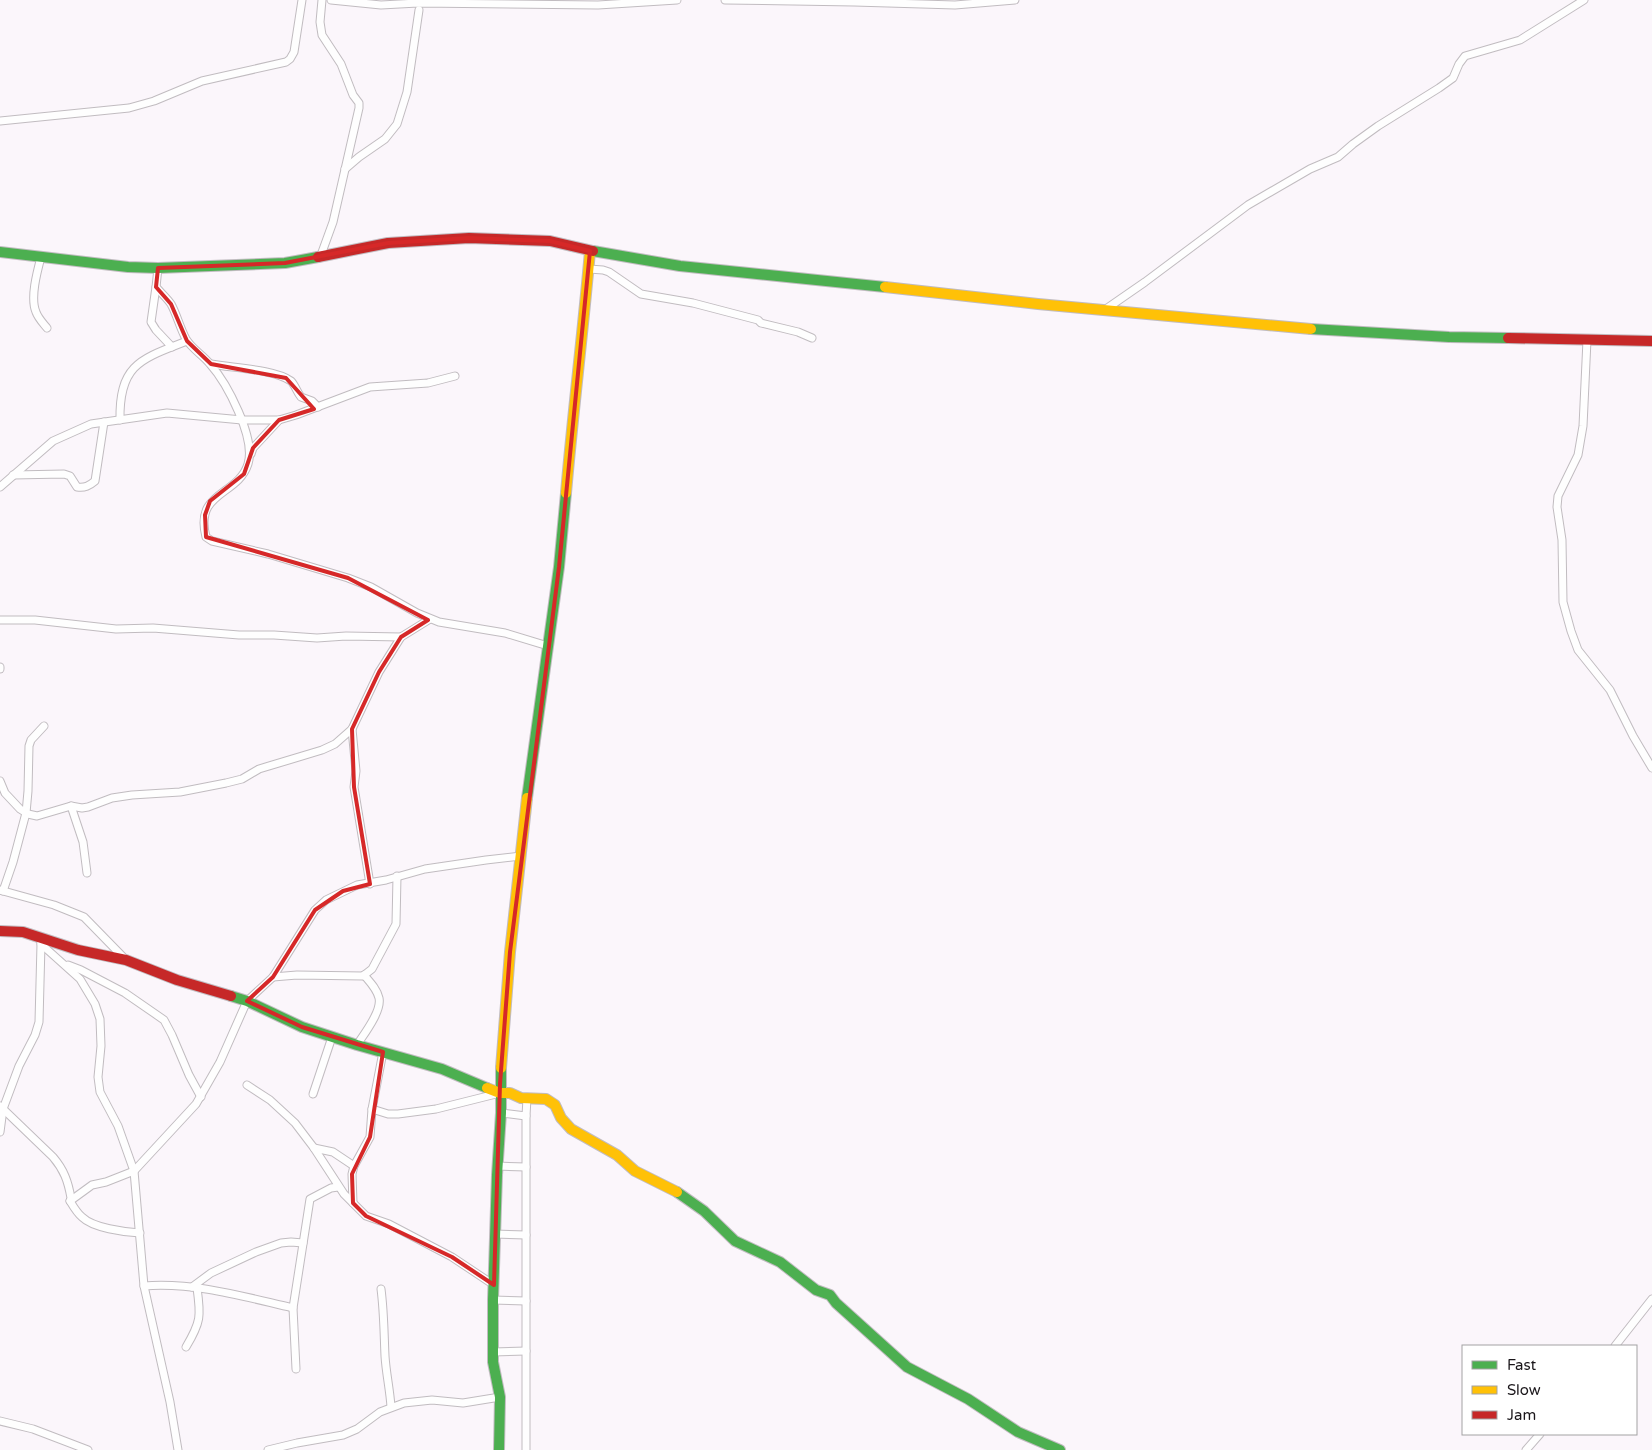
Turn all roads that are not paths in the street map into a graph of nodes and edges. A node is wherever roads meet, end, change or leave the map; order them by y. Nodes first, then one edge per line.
1 (302, 0) edge
2 (322, 0) edge
3 (331, 0) edge
4 (677, 0) edge
5 (725, 0) edge
6 (1015, 0) edge
7 (1584, 0) edge
8 (658, 1) edge
9 (419, 10) dead end
10 (0, 121) edge
11 (345, 169) junction
12 (590, 251) junction
13 (0, 252) edge
14 (321, 255) junction
15 (40, 257) junction
16 (158, 268) junction
17 (589, 269) junction
18 (156, 287) junction
19 (1106, 309) junction
20 (48, 328) dead end
21 (812, 338) dead end
22 (1587, 340) junction
23 (187, 341) junction
24 (1652, 341) edge
25 (172, 347) junction
26 (211, 364) junction
27 (455, 376) dead end
28 (318, 408) junction
29 (120, 420) junction
30 (242, 420) junction
31 (279, 420) junction
32 (104, 422) junction
33 (250, 456) junction
34 (13, 475) junction
35 (0, 487) edge
36 (430, 619) junction
37 (0, 620) edge
38 (401, 637) junction
39 (548, 646) junction
40 (44, 726) dead end
41 (352, 729) junction
42 (1652, 768) edge
43 (0, 781) edge
44 (71, 806) junction
45 (26, 813) junction
46 (521, 856) junction
47 (87, 873) dead end
48 (397, 876) junction
49 (370, 884) junction
50 (1, 891) edge
51 (0, 931) edge
52 (41, 941) junction
53 (126, 960) junction
54 (63, 963) junction
55 (364, 976) junction
56 (273, 977) junction
57 (247, 1002) junction
58 (332, 1037) junction
59 (357, 1045) junction
60 (383, 1052) junction
61 (247, 1085) dead end
62 (500, 1093) junction
63 (313, 1094) dead end
64 (201, 1096) junction
65 (527, 1098) junction
66 (2, 1107) edge
67 (372, 1109) junction
68 (502, 1113) junction
69 (526, 1116) junction
70 (0, 1132) edge
71 (314, 1148) junction
72 (354, 1166) junction
73 (497, 1166) junction
74 (526, 1167) junction
75 (134, 1170) junction
76 (338, 1187) junction
77 (70, 1201) junction
78 (353, 1203) junction
79 (140, 1233) junction
80 (495, 1234) junction
81 (526, 1235) junction
82 (303, 1243) junction
83 (494, 1285) junction
84 (144, 1286) junction
85 (195, 1288) junction
86 (381, 1289) dead end
87 (1652, 1299) edge
88 (493, 1300) junction
89 (526, 1300) junction
90 (293, 1308) junction
91 (1616, 1345) edge
92 (186, 1347) dead end
93 (526, 1351) junction
94 (494, 1352) junction
95 (296, 1369) dead end
96 (500, 1397) junction
97 (391, 1407) junction
98 (0, 1421) edge
99 (1539, 1435) edge
100 (297, 1443) junction
101 (88, 1450) edge
102 (178, 1450) edge
103 (268, 1450) edge
104 (302, 1450) edge
105 (499, 1450) edge
106 (526, 1450) edge
107 (1060, 1450) edge
108 (1526, 1450) edge

1 - 10 street
2 - 11 street
3 - 8 street
4 - 8 street
5 - 6 street
7 - 19 street
9 - 11 street
11 - 14 street
12 - 14 street
12 - 17 street
12 - 19 street
13 - 15 street
14 - 16 street
15 - 16 street
15 - 20 street
16 - 18 street
17 - 21 street
17 - 39 street
18 - 23 street
18 - 25 street
19 - 22 street
22 - 24 street
22 - 42 street
23 - 25 street
23 - 26 street
25 - 29 street
26 - 28 street
26 - 30 street
27 - 28 street
28 - 31 street
29 - 30 street
29 - 32 street
30 - 31 street
30 - 33 street
31 - 33 street
32 - 34 street
32 - 34 street
33 - 36 street
34 - 35 street
36 - 38 street
36 - 39 street
37 - 38 street
38 - 41 street
39 - 46 street
40 - 45 street
41 - 44 street
41 - 49 street
43 - 45 street
44 - 45 street
44 - 47 street
45 - 50 street
46 - 48 street
46 - 62 street
48 - 49 street
48 - 55 street
49 - 56 street
50 - 53 street
51 - 52 street
52 - 53 street
52 - 54 street
52 - 66 street
53 - 57 street
54 - 64 street
54 - 75 street
55 - 56 street
55 - 59 street
56 - 57 street
57 - 58 street
57 - 64 street
58 - 59 street
58 - 63 street
59 - 60 street
60 - 62 street
60 - 67 street
61 - 71 street
62 - 65 street
62 - 67 street
62 - 68 street
64 - 75 street
65 - 69 street
65 - 107 street
66 - 70 street
66 - 77 street
67 - 72 street
68 - 69 street
68 - 73 street
69 - 74 street
71 - 72 street
71 - 76 street
72 - 78 street
73 - 74 street
73 - 80 street
74 - 81 street
75 - 77 street
75 - 79 street
76 - 78 street
76 - 82 street
77 - 79 street
78 - 83 street
79 - 84 street
80 - 81 street
80 - 83 street
81 - 89 street
82 - 85 street
82 - 90 street
83 - 88 street
84 - 85 street
84 - 102 street
85 - 90 street
85 - 92 street
86 - 97 street
87 - 91 street
88 - 89 street
88 - 94 street
89 - 93 street
90 - 95 street
93 - 94 street
93 - 106 street
94 - 96 street
96 - 97 street
96 - 105 street
97 - 100 street
98 - 101 street
99 - 108 street
100 - 103 street
100 - 104 street

